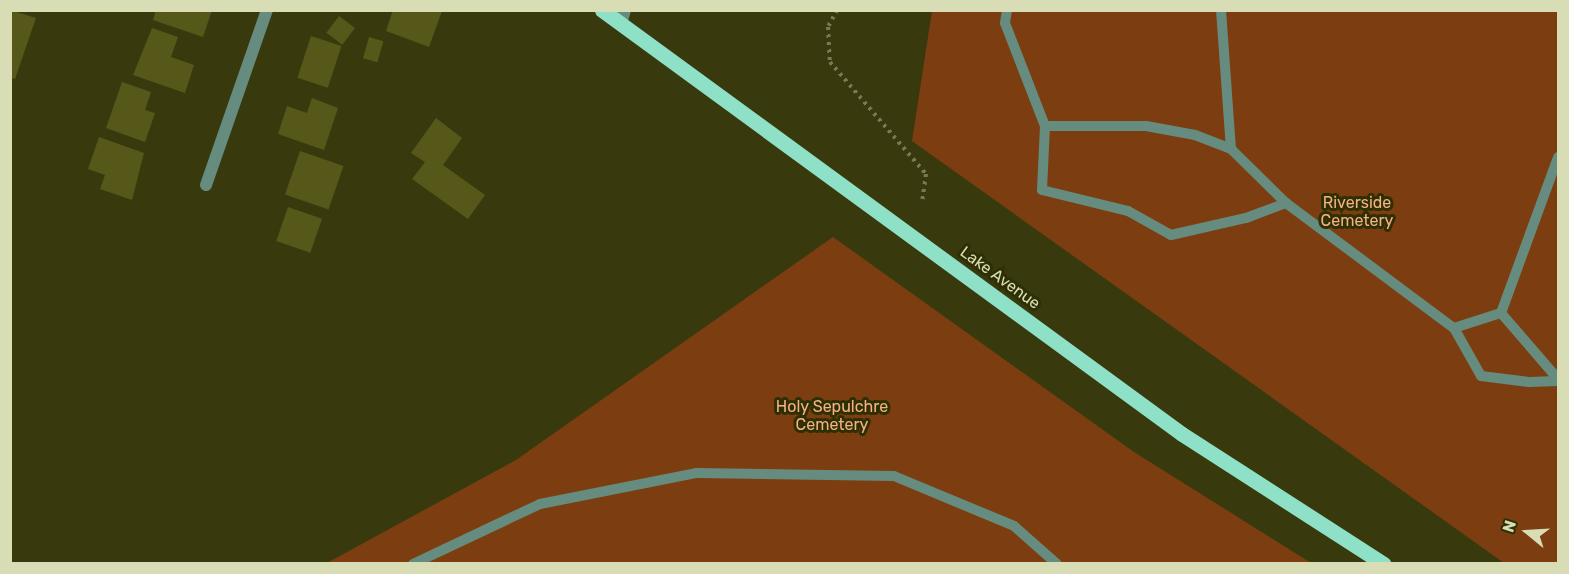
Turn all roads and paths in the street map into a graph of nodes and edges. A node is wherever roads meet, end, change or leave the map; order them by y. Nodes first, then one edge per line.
1 (267, 10) edge
2 (602, 10) edge
3 (837, 10) edge
4 (1007, 10) edge
5 (1221, 10) edge
6 (623, 17) edge
7 (1045, 126) junction
8 (1231, 149) junction
9 (1558, 157) edge
10 (206, 185) dead end
11 (1286, 202) junction
12 (922, 203) dead end
13 (1501, 313) junction
14 (1454, 328) junction
15 (1558, 380) edge
16 (419, 562) edge
17 (1057, 564) edge
18 (1384, 564) edge

1 - 10 street
2 - 6 main road, Lake Avenue
3 - 12 path
4 - 7 lane
5 - 8 lane
6 - 18 main road, Lake Avenue
7 - 8 lane
7 - 11 lane
8 - 11 lane
9 - 13 lane
11 - 14 lane
13 - 14 lane
13 - 15 lane
14 - 15 lane
16 - 17 lane

